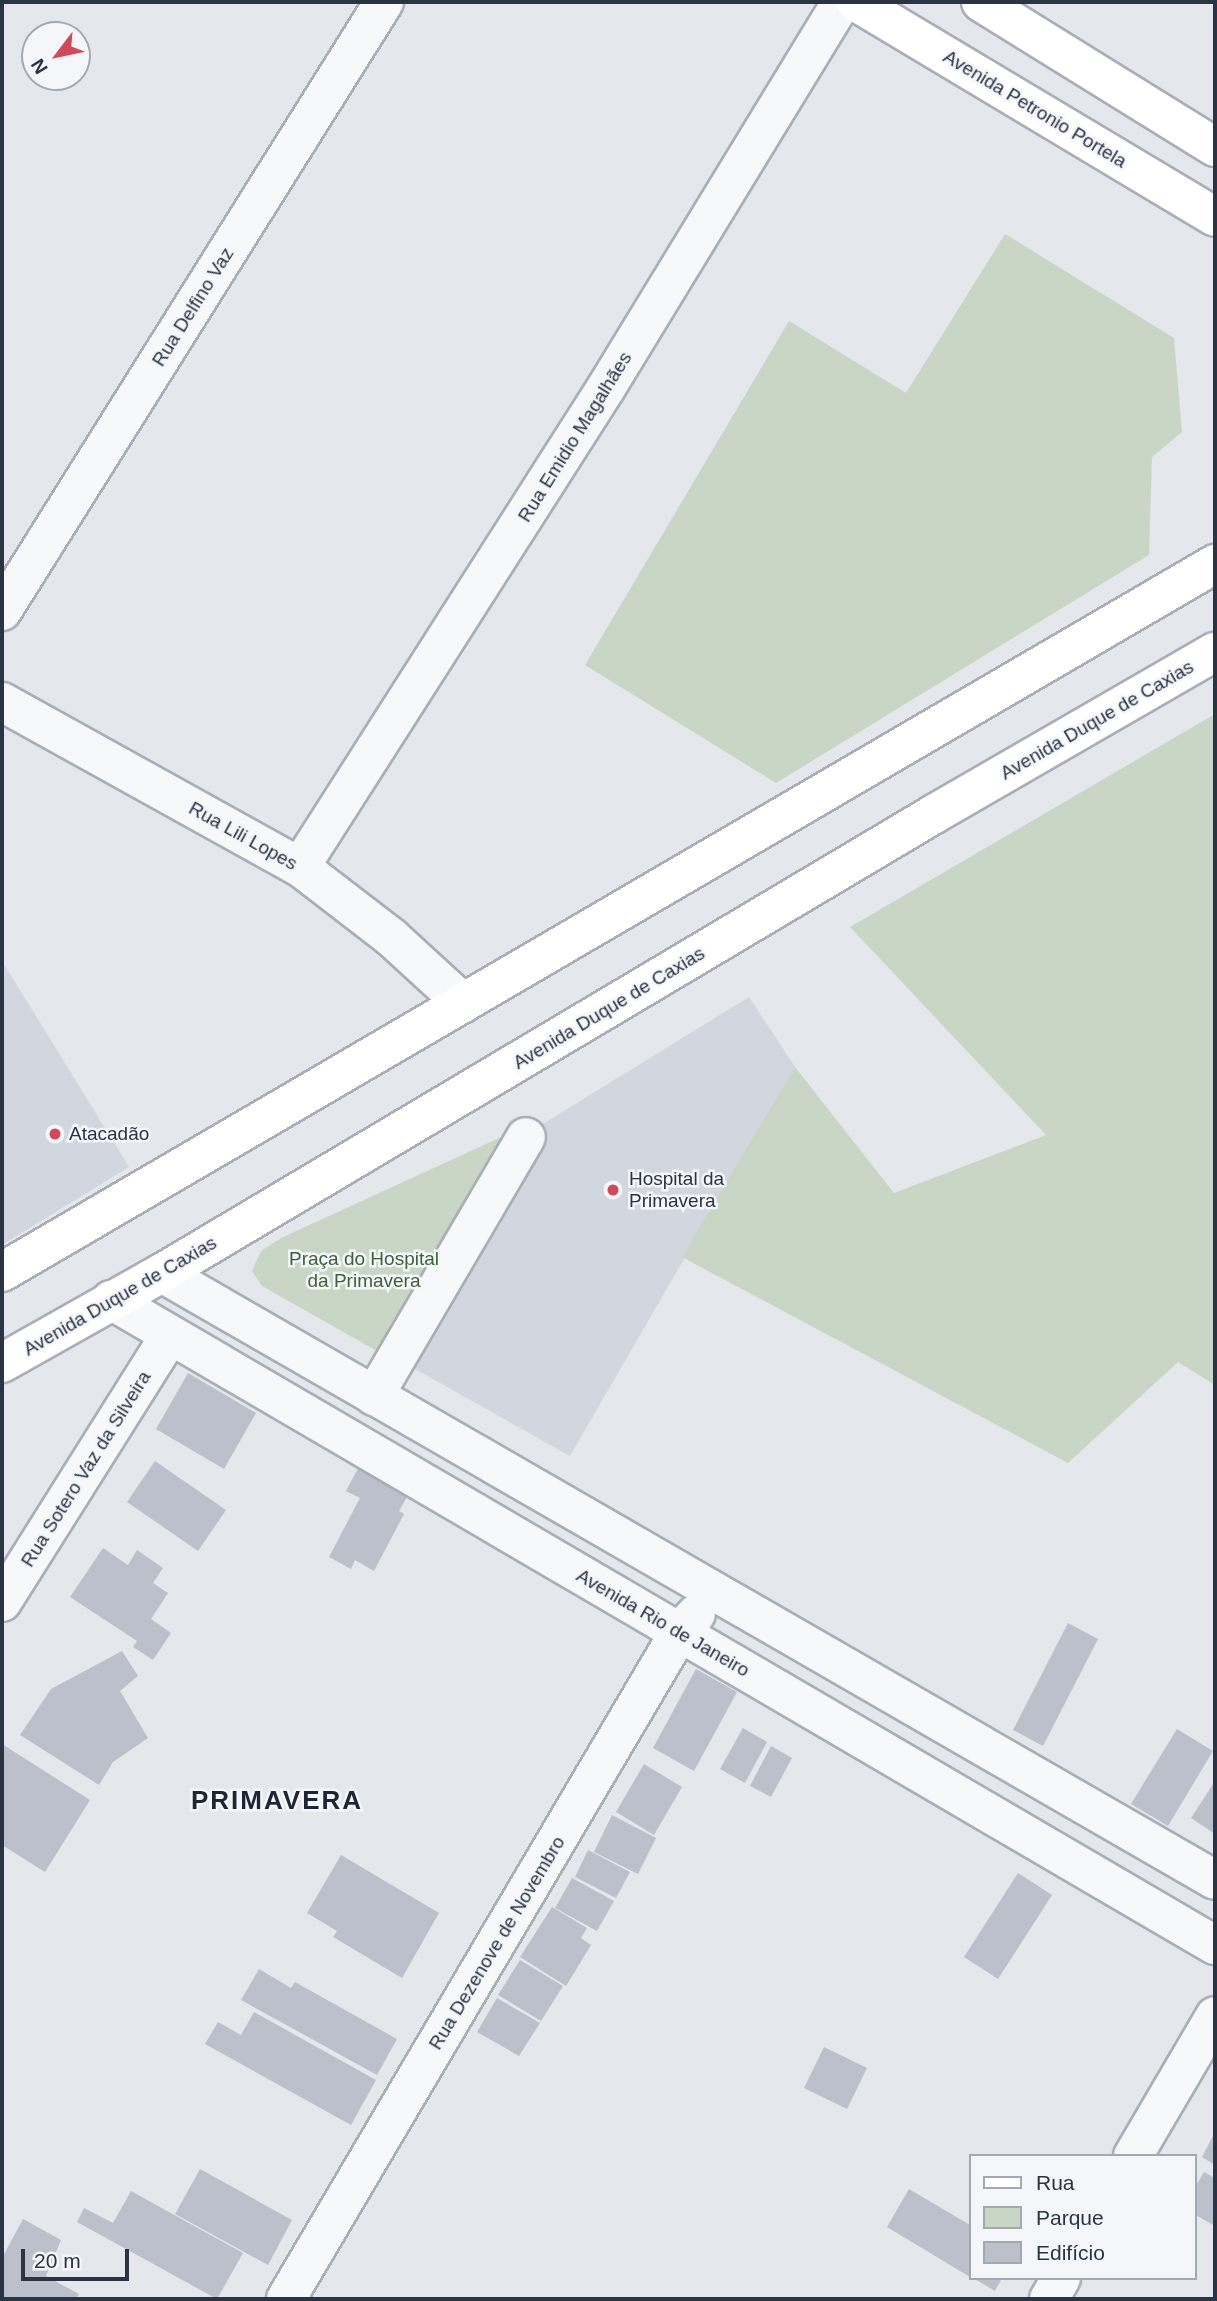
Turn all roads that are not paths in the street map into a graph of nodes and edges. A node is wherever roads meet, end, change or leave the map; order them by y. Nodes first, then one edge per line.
1 (384, 2) edge
2 (842, 2) edge
3 (856, 2) edge
4 (981, 2) edge
5 (1215, 147) edge
6 (1215, 217) edge
7 (1215, 564) edge
8 (2, 611) edge
9 (1215, 652) edge
10 (2, 702) edge
11 (300, 867) junction
12 (463, 1003) junction
13 (526, 1137) dead end
14 (2, 1272) edge
15 (162, 1273) junction
16 (111, 1300) junction
17 (170, 1335) junction
18 (2, 1363) edge
19 (374, 1396) junction
20 (716, 1592) junction
21 (2, 1602) edge
22 (679, 1633) junction
23 (1215, 1880) edge
24 (1215, 1945) edge
25 (1215, 2016) edge
26 (1134, 2154) edge
27 (1060, 2280) edge
28 (286, 2299) edge
29 (1049, 2299) edge

1 - 8 street, Rua Delfino Vaz
2 - 11 street, Rua Emidio Magalhães
3 - 6 main road, Avenida Petronio Portela
4 - 5 main road
7 - 12 main road
9 - 15 main road, Avenida Duque de Caxias
10 - 11 street, Rua Lili Lopes
11 - 12 street, Rua Lili Lopes
12 - 14 main road
13 - 19 street
15 - 16 main road, Avenida Duque de Caxias
15 - 19 street
16 - 17 street, Avenida Rio de Janeiro
16 - 18 main road, Avenida Duque de Caxias
17 - 21 street, Rua Sotero Vaz da Silveira
17 - 22 street, Avenida Rio de Janeiro
19 - 20 street
20 - 22 street, Rua Dezenove de Novembro
20 - 23 street
22 - 24 street, Avenida Rio de Janeiro
22 - 28 street, Rua Dezenove de Novembro
25 - 26 street
27 - 29 street

